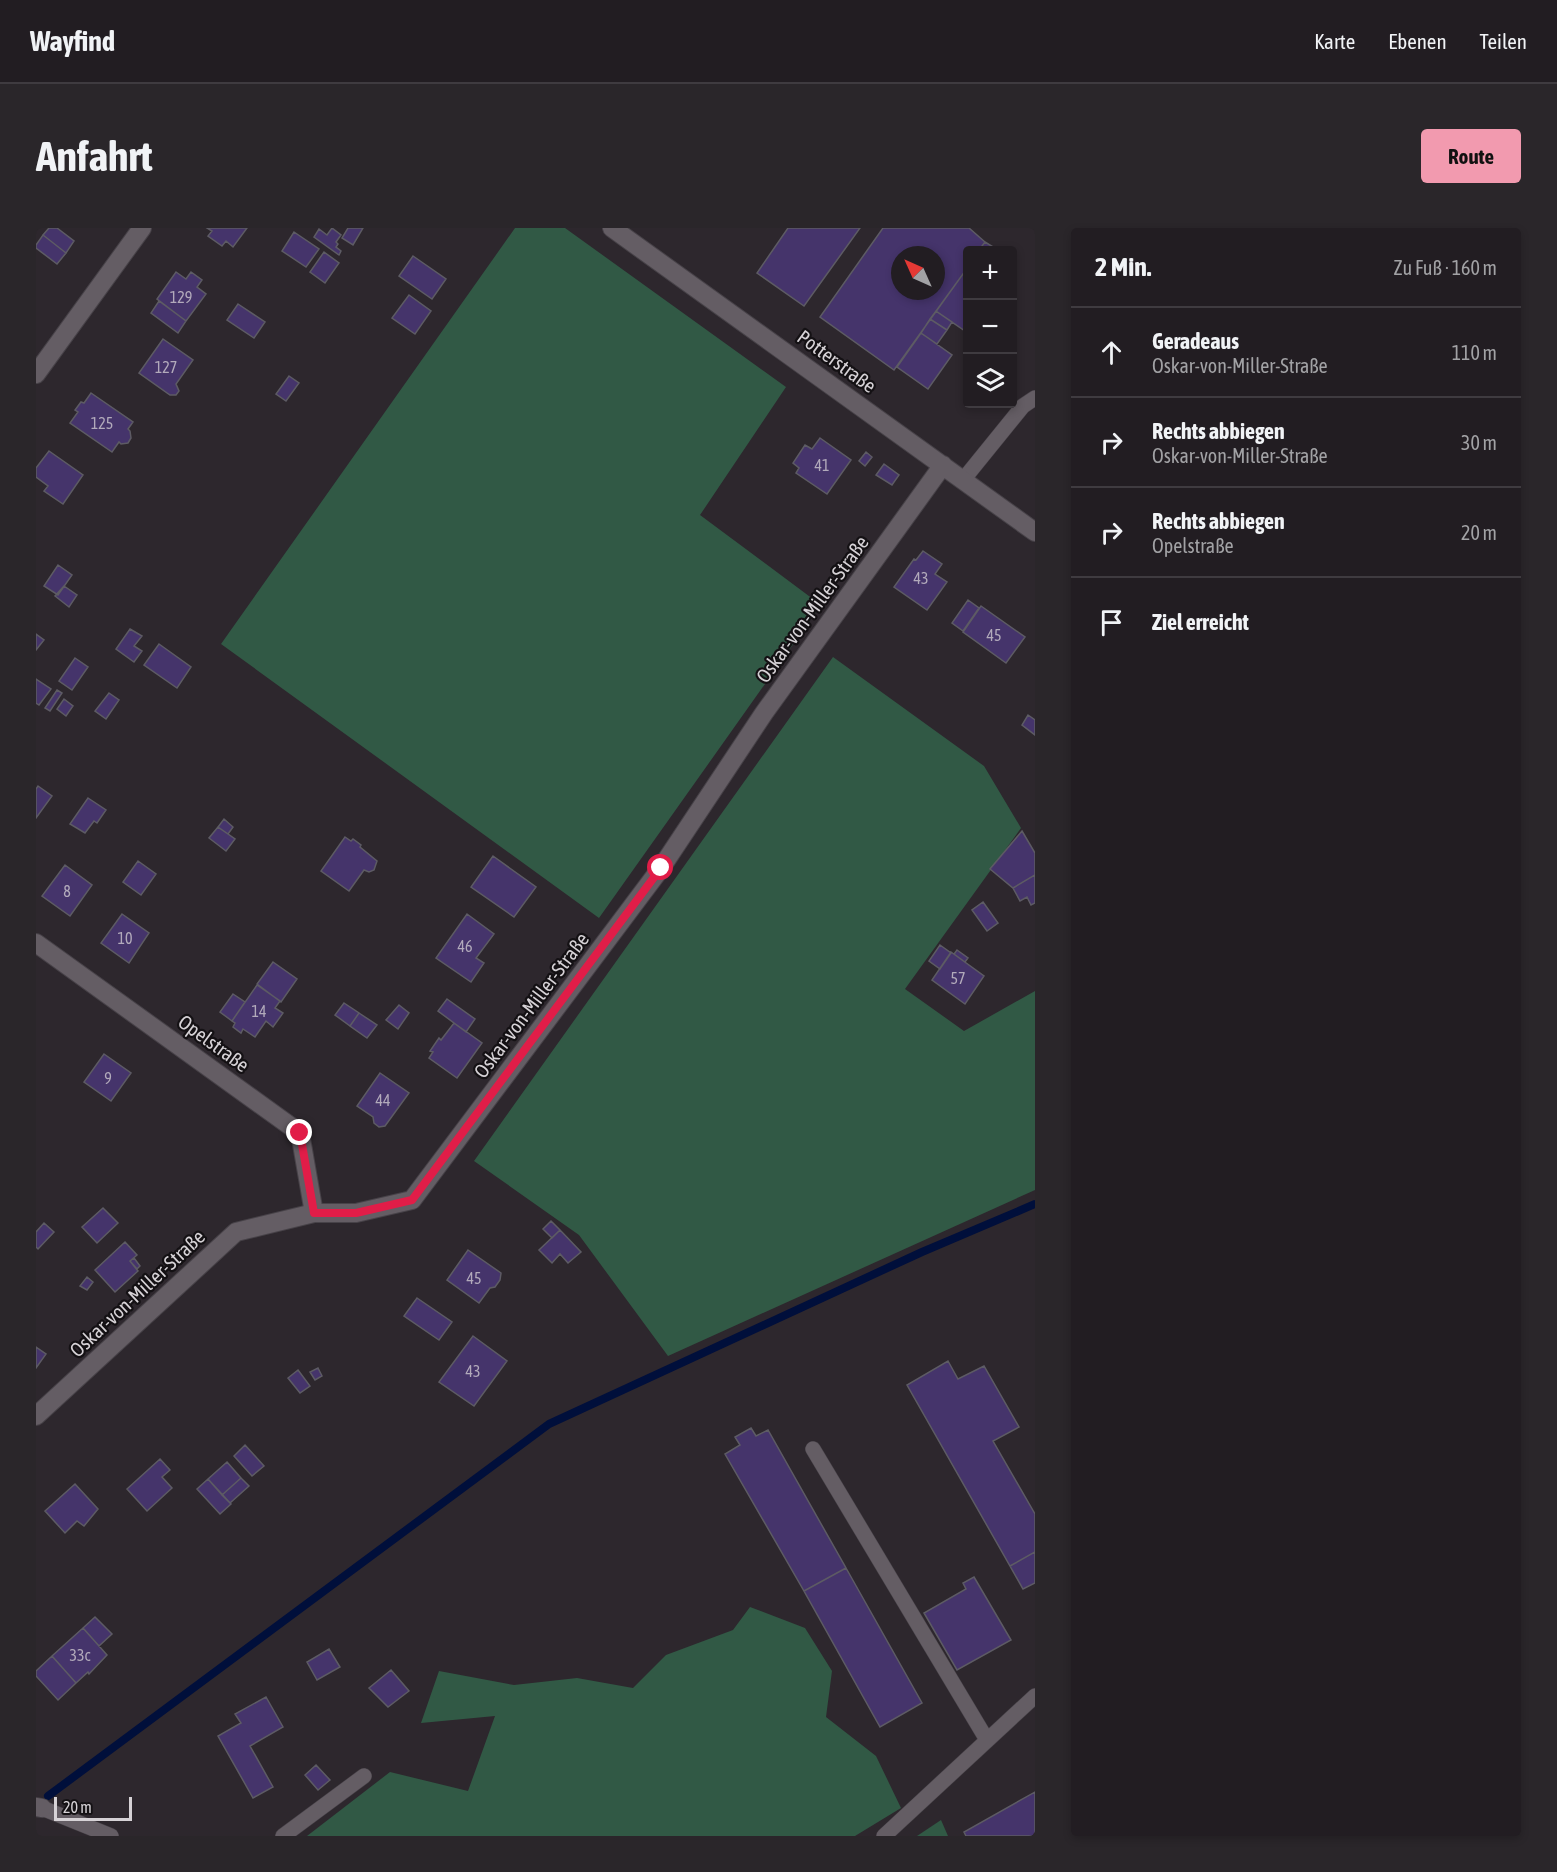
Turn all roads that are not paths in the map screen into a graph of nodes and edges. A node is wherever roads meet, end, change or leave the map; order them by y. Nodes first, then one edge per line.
1 (142, 228) edge
2 (612, 228) edge
3 (36, 374) edge
4 (1035, 398) edge
5 (943, 465) junction
6 (963, 480) junction
7 (1035, 532) edge
8 (36, 943) edge
9 (314, 1213) junction
10 (36, 1416) edge
11 (813, 1449) dead end
12 (1035, 1696) edge
13 (987, 1740) junction
14 (364, 1776) dead end
15 (39, 1808) edge
16 (111, 1836) edge
17 (283, 1836) edge
18 (884, 1836) edge

1 - 3 street
2 - 5 street, Potterstraße
4 - 6 lane
5 - 6 street, Potterstraße
5 - 9 street, Oskar-von-Miller-Straße
6 - 7 street, Potterstraße
8 - 9 street, Opelstraße
9 - 10 street, Oskar-von-Miller-Straße
11 - 13 lane
12 - 13 lane
13 - 18 lane
14 - 17 lane
15 - 16 lane

